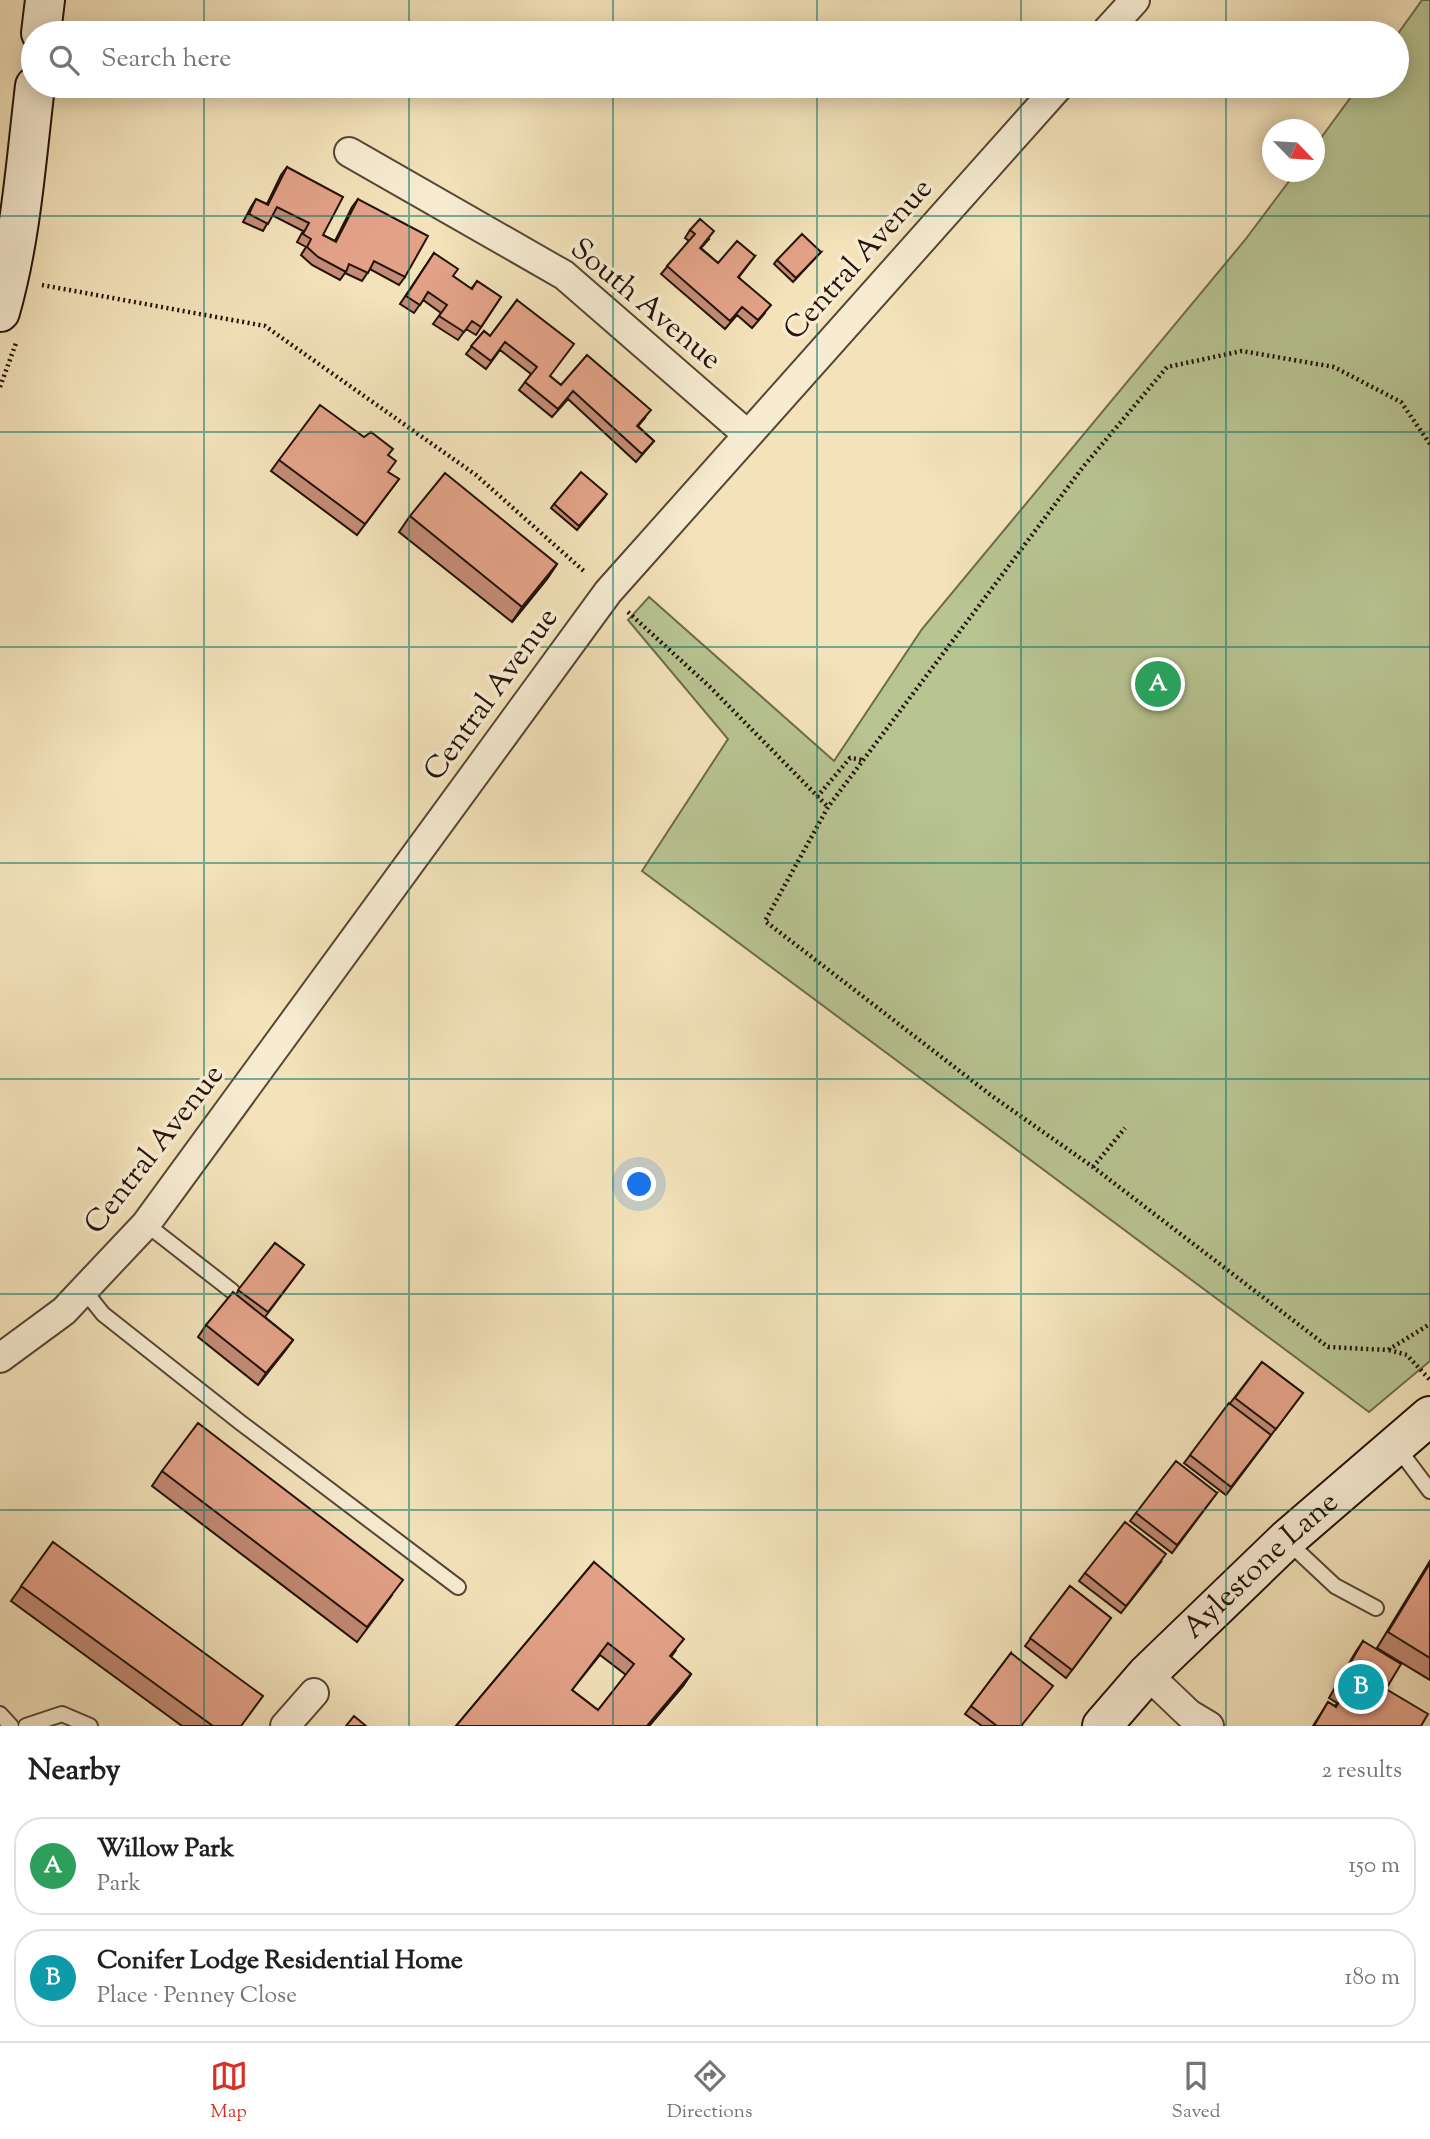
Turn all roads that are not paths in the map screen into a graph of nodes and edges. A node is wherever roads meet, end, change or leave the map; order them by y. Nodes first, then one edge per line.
1 (45, 0) edge
2 (1135, 0) edge
3 (42, 21) edge
4 (1116, 21) edge
5 (34, 98) edge
6 (1048, 98) edge
7 (349, 152) dead end
8 (11, 291) edge
9 (748, 435) junction
10 (146, 1224) junction
11 (84, 1290) junction
12 (232, 1291) edge
13 (0, 1357) edge
14 (1430, 1416) edge
15 (1396, 1446) junction
16 (1430, 1491) edge
17 (1286, 1540) junction
18 (458, 1587) dead end
19 (1376, 1608) dead end
20 (1147, 1674) junction
21 (314, 1693) dead end
22 (0, 1714) edge
23 (11, 1726) edge
24 (26, 1726) edge
25 (89, 1726) edge
26 (285, 1726) edge
27 (1102, 1726) edge
28 (1209, 1726) edge

1 - 3 main road
2 - 4 street
5 - 8 main road
6 - 9 street, Central Avenue
7 - 9 street, South Avenue
9 - 10 street, Central Avenue
10 - 11 street, Central Avenue
10 - 12 lane
11 - 13 street, Central Avenue
11 - 18 lane
14 - 15 main road, Aylestone Lane
15 - 16 lane
15 - 17 main road, Aylestone Lane
17 - 19 lane
17 - 20 main road, Aylestone Lane
20 - 27 main road, Aylestone Lane
20 - 28 street
21 - 26 street
22 - 23 lane
24 - 25 lane

